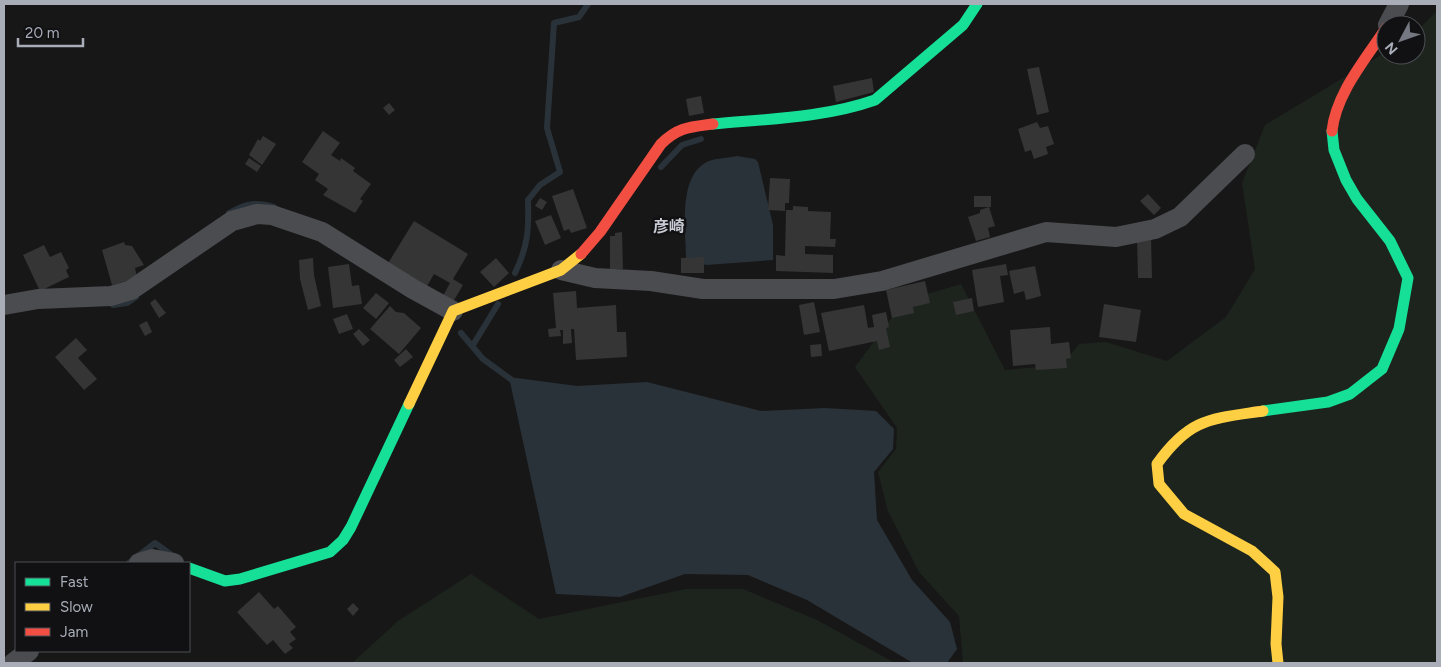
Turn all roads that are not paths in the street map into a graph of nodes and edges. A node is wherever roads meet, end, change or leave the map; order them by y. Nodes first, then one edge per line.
1 (977, 4) edge
2 (1399, 4) edge
3 (1393, 15) edge
4 (1376, 43) edge
5 (1245, 154) dead end
6 (562, 270) junction
7 (4, 305) edge
8 (453, 311) junction
9 (143, 562) edge
10 (168, 562) edge
11 (190, 568) edge
12 (28, 652) edge
13 (13, 663) edge
14 (1278, 663) edge

1 - 6 street
2 - 3 street
4 - 14 street
5 - 6 street
6 - 8 street
7 - 8 street
8 - 11 street
9 - 10 street
12 - 13 street

